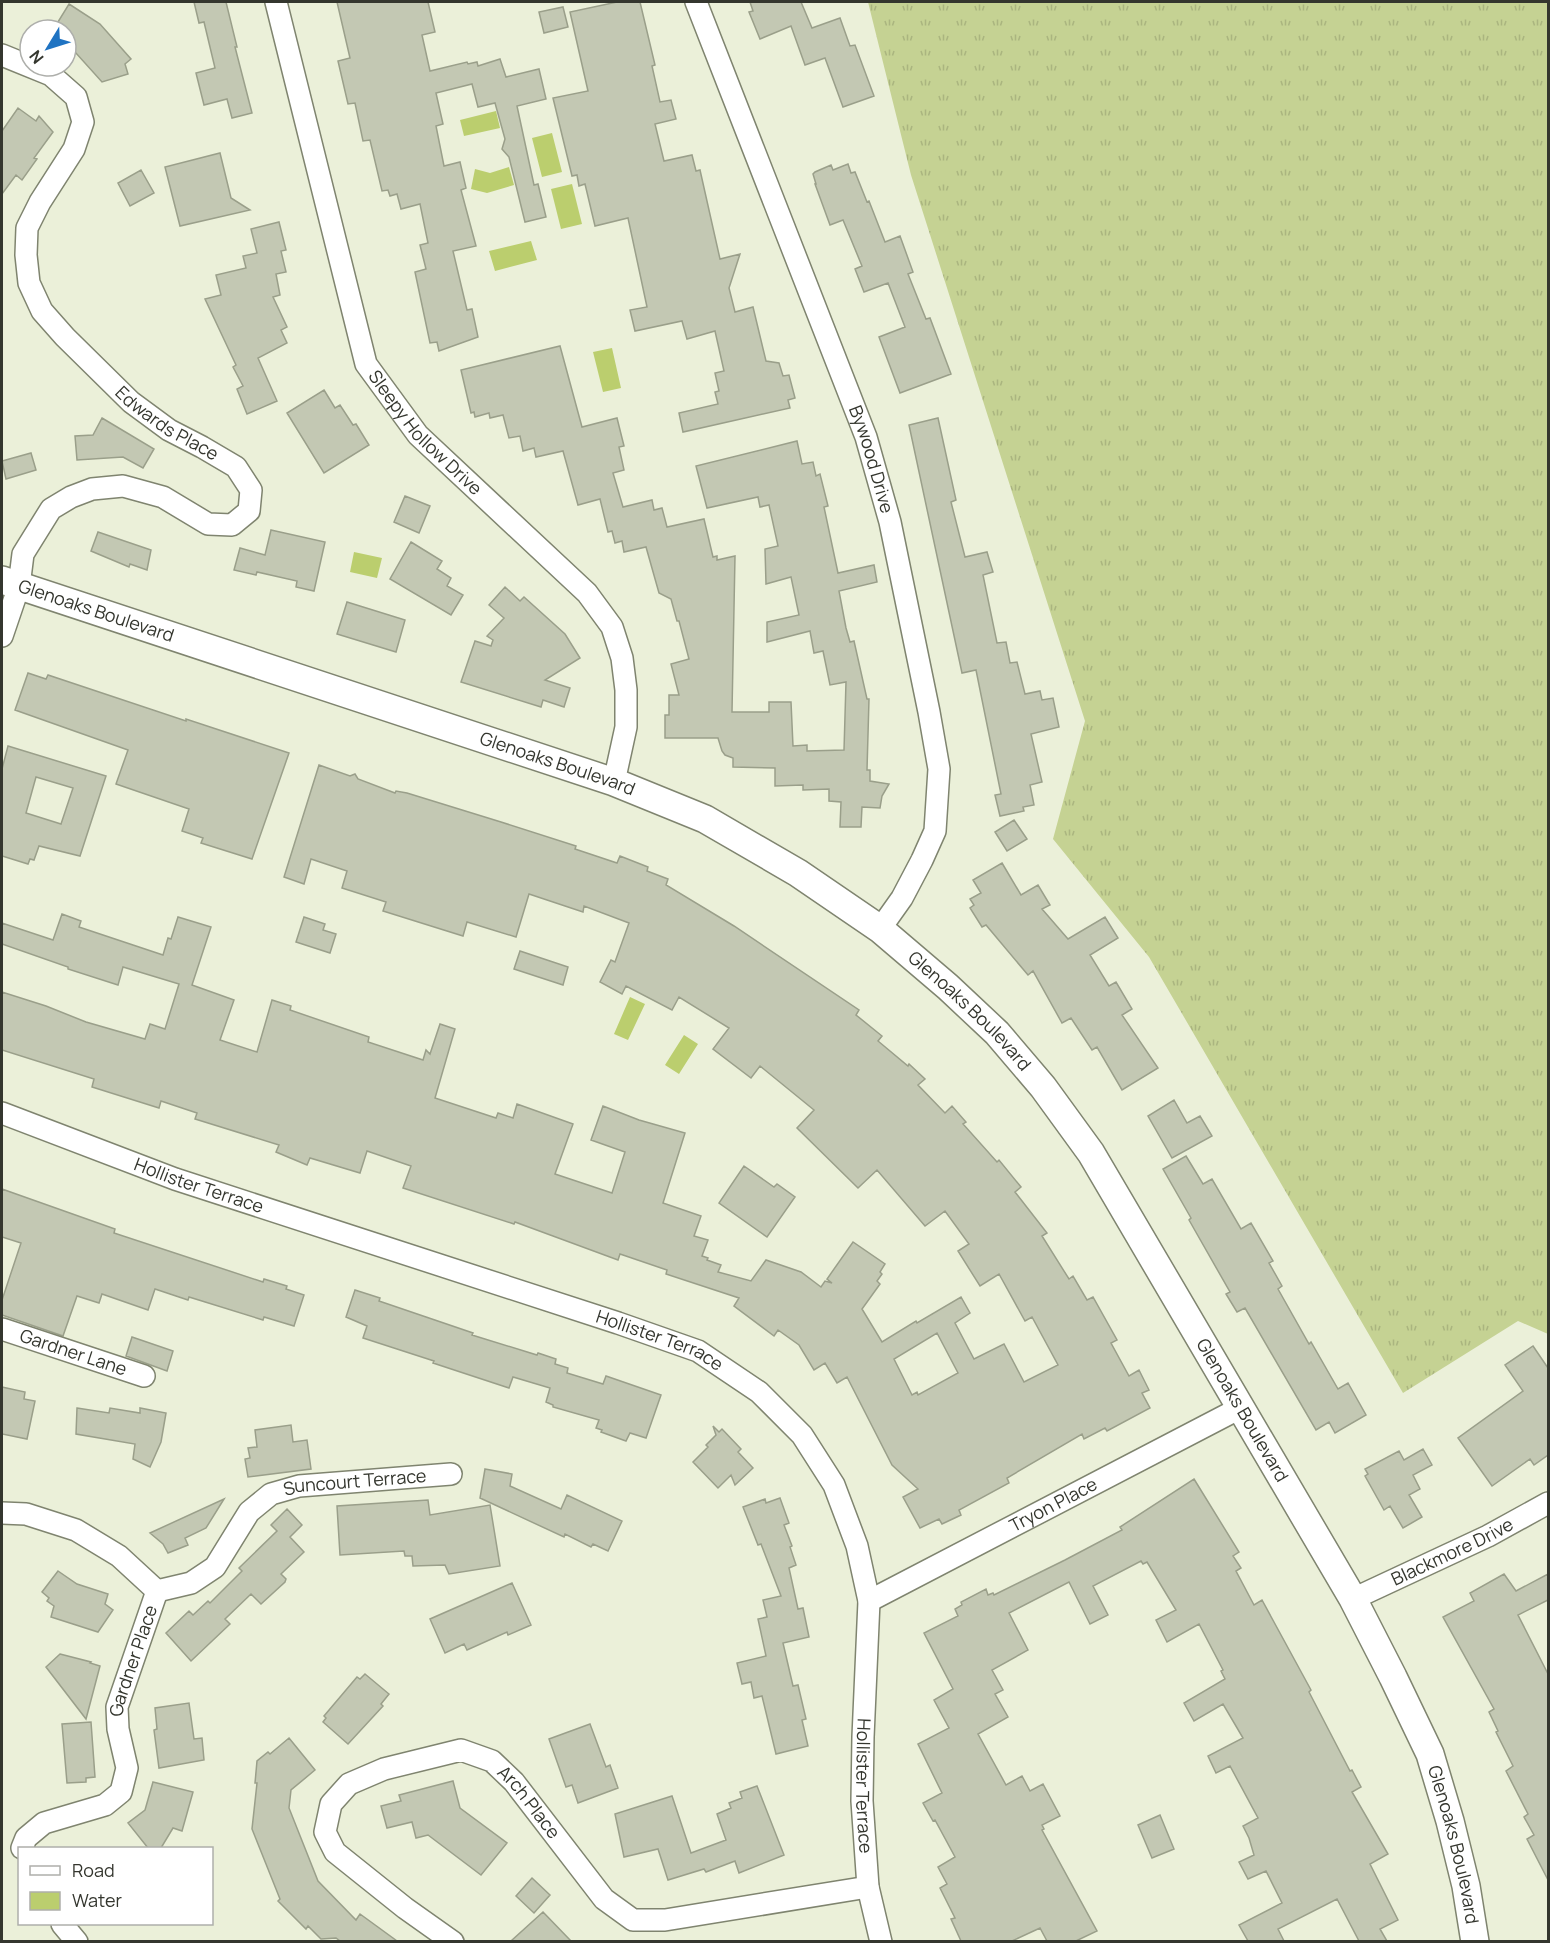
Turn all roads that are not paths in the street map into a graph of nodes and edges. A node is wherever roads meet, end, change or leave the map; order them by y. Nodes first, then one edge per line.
1 (276, 2) edge
2 (696, 2) edge
3 (3, 62) edge
4 (10, 583) edge
5 (2, 636) edge
6 (614, 782) junction
7 (880, 929) junction
8 (2, 1113) edge
9 (2, 1329) edge
10 (144, 1376) dead end
11 (1240, 1408) junction
12 (450, 1474) dead end
13 (1548, 1503) edge
14 (2, 1513) edge
15 (157, 1591) junction
16 (1353, 1599) junction
17 (869, 1601) junction
18 (22, 1847) edge
19 (868, 1887) junction
20 (64, 1925) edge
21 (77, 1941) edge
22 (453, 1941) edge
23 (881, 1941) edge
24 (1475, 1941) edge

1 - 6 street, Sleepy Hollow Drive
2 - 7 street, Bywood Drive
3 - 4 street, Edwards Place
4 - 5 street, Edwards Place
4 - 6 street, Glenoaks Boulevard
6 - 7 street, Glenoaks Boulevard
7 - 11 street, Glenoaks Boulevard
8 - 17 street, Hollister Terrace
9 - 10 street, Gardner Lane
11 - 16 street, Glenoaks Boulevard
11 - 17 street, Tryon Place
12 - 15 street, Suncourt Terrace
13 - 16 street, Blackmore Drive
14 - 15 street, Gardner Place
15 - 18 street, Gardner Place
16 - 24 street, Glenoaks Boulevard
17 - 19 street, Hollister Terrace
19 - 22 street, Arch Place
19 - 23 street, Hollister Terrace
20 - 21 street

